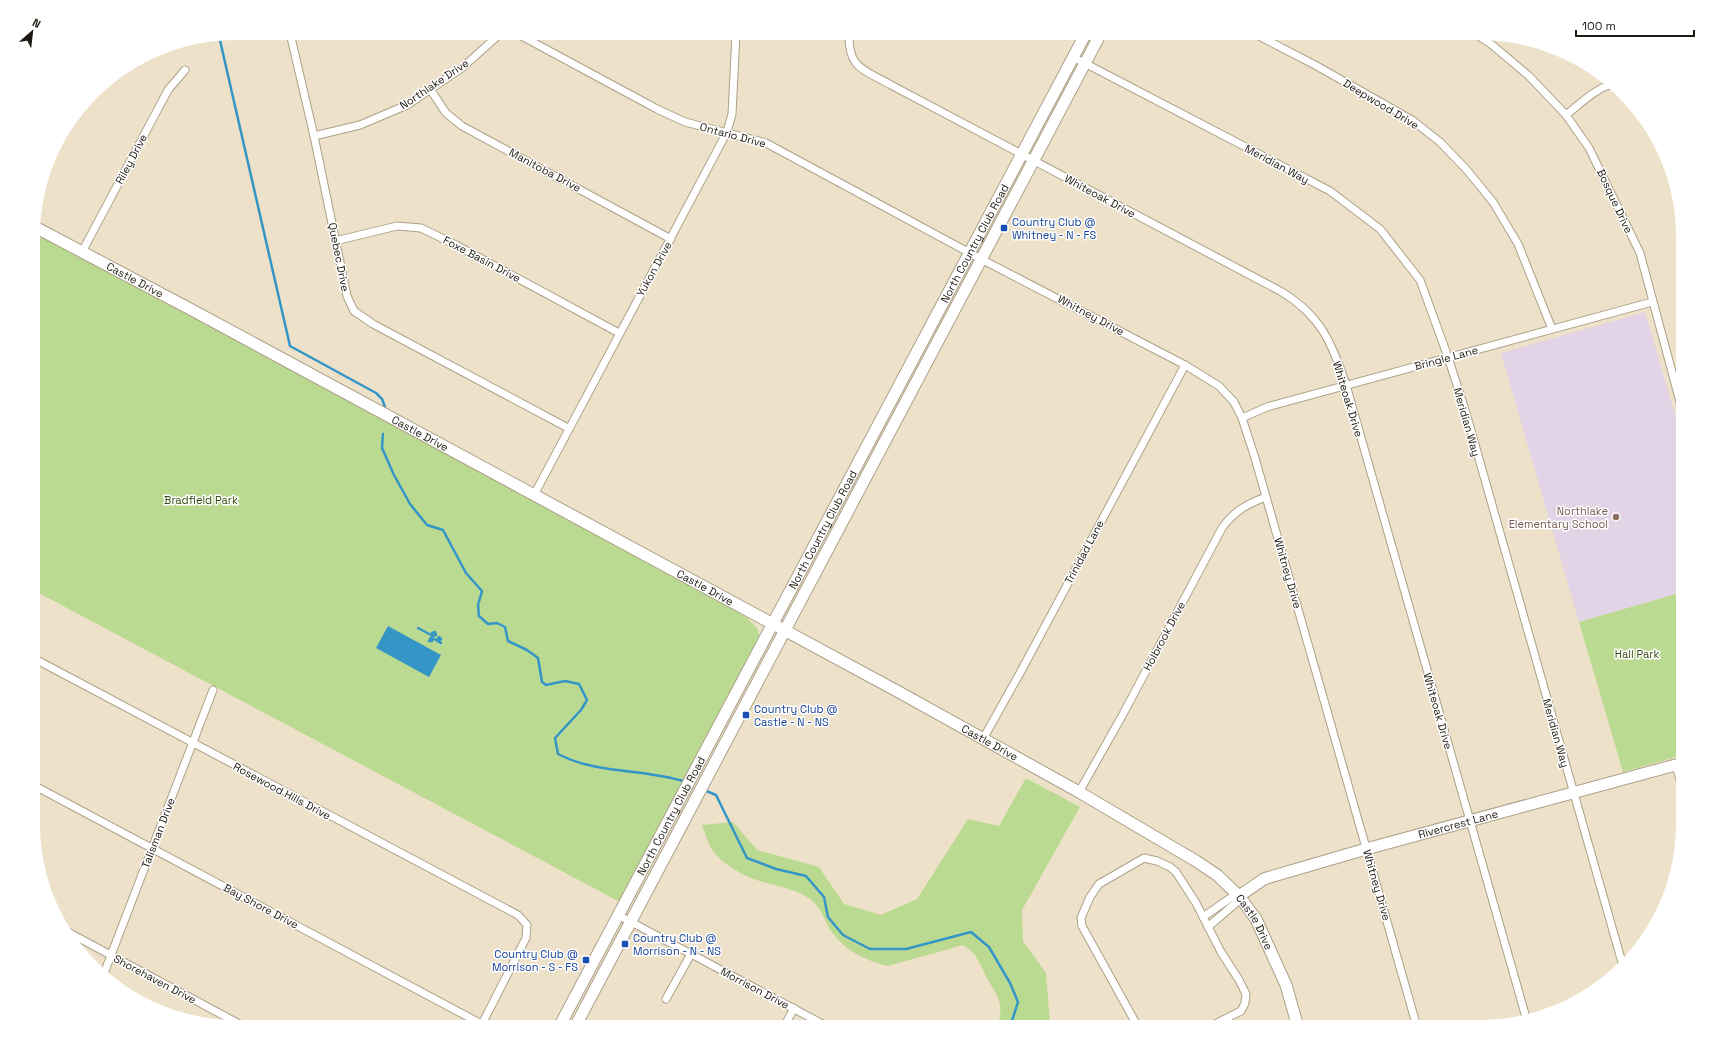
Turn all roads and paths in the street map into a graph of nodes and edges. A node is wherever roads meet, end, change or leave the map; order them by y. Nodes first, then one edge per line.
1 (292, 40) edge
2 (493, 40) edge
3 (529, 40) edge
4 (736, 40) edge
5 (849, 40) edge
6 (1082, 40) edge
7 (1097, 40) edge
8 (1267, 40) edge
9 (1485, 40) edge
10 (1073, 58) junction
11 (1085, 64) junction
12 (185, 70) dead end
13 (1605, 86) edge
14 (430, 89) junction
15 (1566, 115) junction
16 (727, 132) junction
17 (314, 136) junction
18 (1022, 155) junction
19 (1033, 161) junction
20 (40, 230) edge
21 (671, 239) junction
22 (336, 241) junction
23 (82, 252) junction
24 (970, 253) junction
25 (981, 259) junction
26 (1652, 302) junction
27 (1552, 329) junction
28 (619, 333) junction
29 (1448, 357) junction
30 (1185, 365) junction
31 (1346, 385) junction
32 (1676, 388) edge
33 (1242, 418) junction
34 (568, 428) junction
35 (867, 446) junction
36 (879, 452) junction
37 (534, 494) junction
38 (1266, 497) junction
39 (774, 624) junction
40 (785, 630) junction
41 (40, 662) edge
42 (213, 690) dead end
43 (983, 739) junction
44 (192, 744) junction
45 (1676, 765) edge
46 (40, 789) edge
47 (1079, 792) junction
48 (1572, 794) junction
49 (1469, 821) junction
50 (656, 842) junction
51 (152, 848) junction
52 (1366, 848) junction
53 (669, 849) junction
54 (1239, 896) junction
55 (618, 915) junction
56 (1202, 916) junction
57 (631, 921) junction
58 (1208, 927) junction
59 (76, 937) edge
60 (691, 954) junction
61 (111, 956) junction
62 (1621, 960) edge
63 (105, 970) edge
64 (666, 998) dead end
65 (794, 1008) junction
66 (1525, 1014) edge
67 (233, 1020) edge
68 (473, 1020) edge
69 (487, 1020) edge
70 (563, 1020) edge
71 (579, 1020) edge
72 (788, 1020) edge
73 (815, 1020) edge
74 (1134, 1020) edge
75 (1223, 1020) edge
76 (1296, 1020) edge
77 (1415, 1020) edge

1 - 17 street, Quebec Drive
2 - 14 street, Northlake Drive
3 - 16 street, Ontario Drive
4 - 16 street, Yukon Drive
5 - 18 street, Whiteoak Drive
6 - 10 main road, North Country Club Road
7 - 11 main road, North Country Club Road
8 - 27 street, Deepwood Drive
9 - 15 street, Bosque Drive
10 - 11 street, Meridian Way
10 - 18 main road, North Country Club Road
11 - 19 main road, North Country Club Road
11 - 29 street, Meridian Way
12 - 23 street, Riley Drive
13 - 15 street
14 - 17 street, Northlake Drive
14 - 21 street, Manitoba Drive
15 - 26 street, Bosque Drive
16 - 21 street, Yukon Drive
16 - 24 street, Ontario Drive
17 - 22 street, Quebec Drive
18 - 19 street, Whiteoak Drive
18 - 24 main road, North Country Club Road
19 - 25 main road, North Country Club Road
19 - 31 street, Whiteoak Drive
20 - 23 main road, Castle Drive
21 - 28 street, Yukon Drive
22 - 28 street, Foxe Basin Drive
22 - 34 street, Quebec Drive
23 - 37 main road, Castle Drive
24 - 25 street, Ontario Drive
24 - 35 main road, North Country Club Road
25 - 30 street, Whitney Drive
25 - 36 main road, North Country Club Road
26 - 27 street, Bringle Lane
26 - 32 street, Bosque Drive
27 - 29 street, Bringle Lane
28 - 34 street, Yukon Drive
29 - 31 street, Bringle Lane
29 - 48 street, Meridian Way
30 - 33 street, Whitney Drive
30 - 43 street, Trinidad Lane
31 - 33 street, Bringle Lane
31 - 49 street, Whiteoak Drive
33 - 38 street, Whitney Drive
34 - 37 street, Yukon Drive
35 - 36 main road
35 - 39 main road, North Country Club Road
36 - 40 main road, North Country Club Road
37 - 39 main road, Castle Drive
38 - 47 street, Holbrook Drive
38 - 52 street, Whitney Drive
39 - 40 main road, Castle Drive
39 - 50 main road, North Country Club Road
40 - 43 main road, Castle Drive
40 - 53 main road, North Country Club Road
41 - 44 street, Rosewood Hills Drive
42 - 44 street, Talisman Drive
43 - 47 main road, Castle Drive
44 - 51 street, Talisman Drive
44 - 69 street, Rosewood Hills Drive
45 - 48 main road, Rivercrest Lane
46 - 51 street, Bay Shore Drive
47 - 54 main road, Castle Drive
48 - 49 main road, Rivercrest Lane
48 - 62 street, Meridian Way
49 - 52 main road, Rivercrest Lane
49 - 66 street, Whiteoak Drive
50 - 53 main road
50 - 55 main road, North Country Club Road
51 - 61 street, Talisman Drive
51 - 68 street, Bay Shore Drive
52 - 54 main road, Rivercrest Lane
52 - 77 street, Whitney Drive
53 - 57 main road, North Country Club Road
54 - 56 street
54 - 58 street
54 - 76 main road, Castle Drive
55 - 57 street, Morrison Drive
55 - 70 main road, North Country Club Road
56 - 58 street
56 - 74 street
57 - 60 street, Morrison Drive
57 - 71 main road, North Country Club Road
58 - 75 street
59 - 61 street, Shorehaven Drive
60 - 64 street
60 - 65 street, Morrison Drive
61 - 63 street, Talisman Drive
61 - 67 street, Shorehaven Drive
65 - 72 street
65 - 73 street, Morrison Drive

